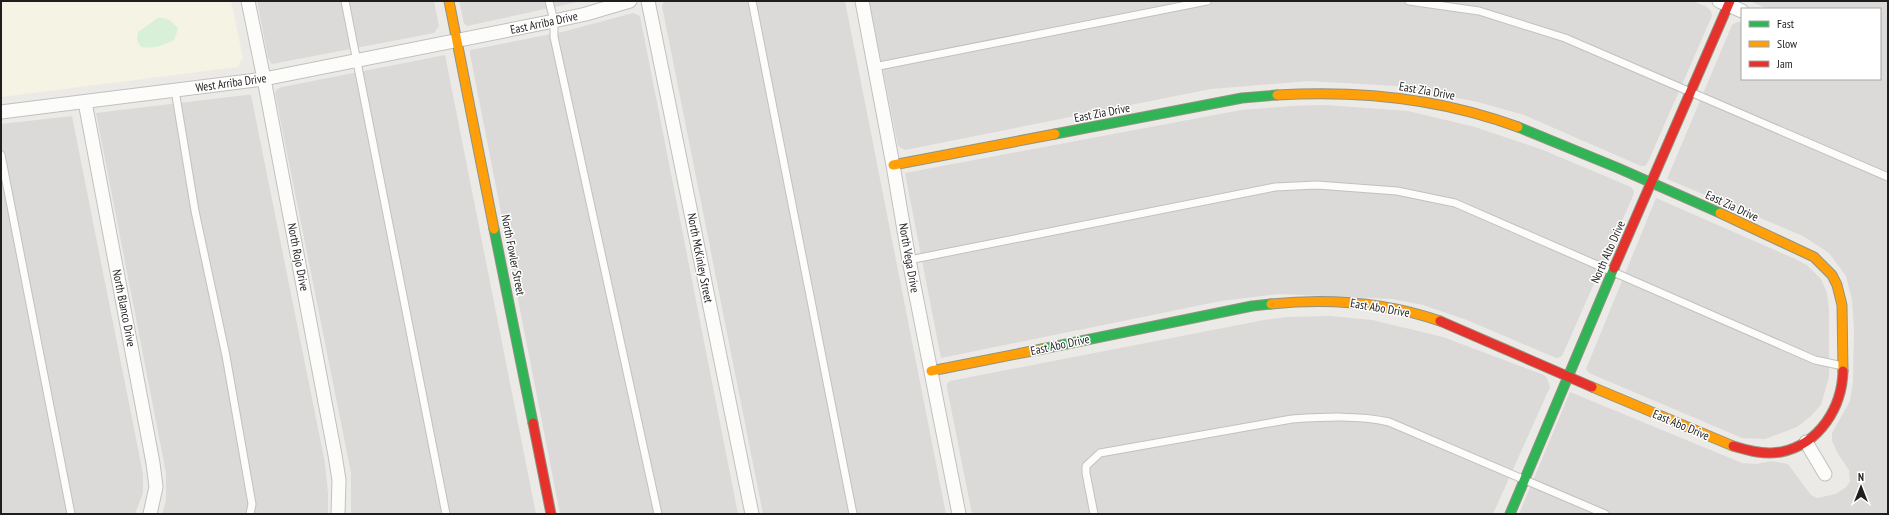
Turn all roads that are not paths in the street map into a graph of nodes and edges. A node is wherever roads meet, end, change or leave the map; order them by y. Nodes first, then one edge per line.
1 (248, 1) edge
2 (345, 1) edge
3 (449, 1) edge
4 (549, 1) edge
5 (630, 1) edge
6 (648, 1) edge
7 (752, 1) edge
8 (862, 1) edge
9 (1207, 1) edge
10 (1409, 1) edge
11 (1726, 2) edge
12 (1741, 10) edge
13 (554, 21) junction
14 (458, 41) junction
15 (357, 60) junction
16 (874, 67) junction
17 (264, 79) junction
18 (174, 90) junction
19 (1691, 91) junction
20 (85, 102) junction
21 (1, 112) edge
22 (1, 155) edge
23 (893, 165) junction
24 (1888, 176) edge
25 (1652, 182) junction
26 (909, 260) junction
27 (1612, 271) junction
28 (1844, 366) junction
29 (931, 372) junction
30 (1567, 376) junction
31 (1806, 442) junction
32 (1825, 474) dead end
33 (1524, 480) junction
34 (71, 514) edge
35 (150, 514) edge
36 (250, 514) edge
37 (338, 514) edge
38 (446, 514) edge
39 (551, 514) edge
40 (658, 514) edge
41 (752, 514) edge
42 (854, 514) edge
43 (959, 514) edge
44 (1094, 514) edge
45 (1510, 514) edge
46 (1605, 514) edge

1 - 17 street, North Rojo Drive
2 - 15 lane
3 - 14 street, North Fowler Street
4 - 13 lane
5 - 13 street, East Arriba Drive
6 - 41 street, North McKinley Street
7 - 42 lane
8 - 16 street, North Vega Drive
9 - 16 lane
10 - 19 lane
11 - 12 street
11 - 19 street, North Alto Drive
13 - 14 street, East Arriba Drive
13 - 40 lane
14 - 15 street, West Arriba Drive
14 - 39 street, North Fowler Street
15 - 17 street, West Arriba Drive
15 - 38 lane
16 - 23 street, North Vega Drive
17 - 18 street, West Arriba Drive
17 - 37 street, North Rojo Drive
18 - 20 street, West Arriba Drive
18 - 36 lane
19 - 24 lane
19 - 25 street, North Alto Drive
20 - 21 street, West Arriba Drive
20 - 35 street, North Blanco Drive
22 - 34 lane
23 - 25 street, East Zia Drive
23 - 26 street, North Vega Drive
25 - 27 street, North Alto Drive
25 - 28 street, East Zia Drive
26 - 27 lane
26 - 29 street, North Vega Drive
27 - 28 lane
27 - 30 street, North Alto Drive
28 - 31 street, East Abo Drive
29 - 30 street, East Abo Drive
29 - 43 street, North Vega Drive
30 - 31 street, East Abo Drive
30 - 33 street, North Alto Drive
31 - 32 street
33 - 44 lane
33 - 45 street, North Alto Drive
33 - 46 lane

